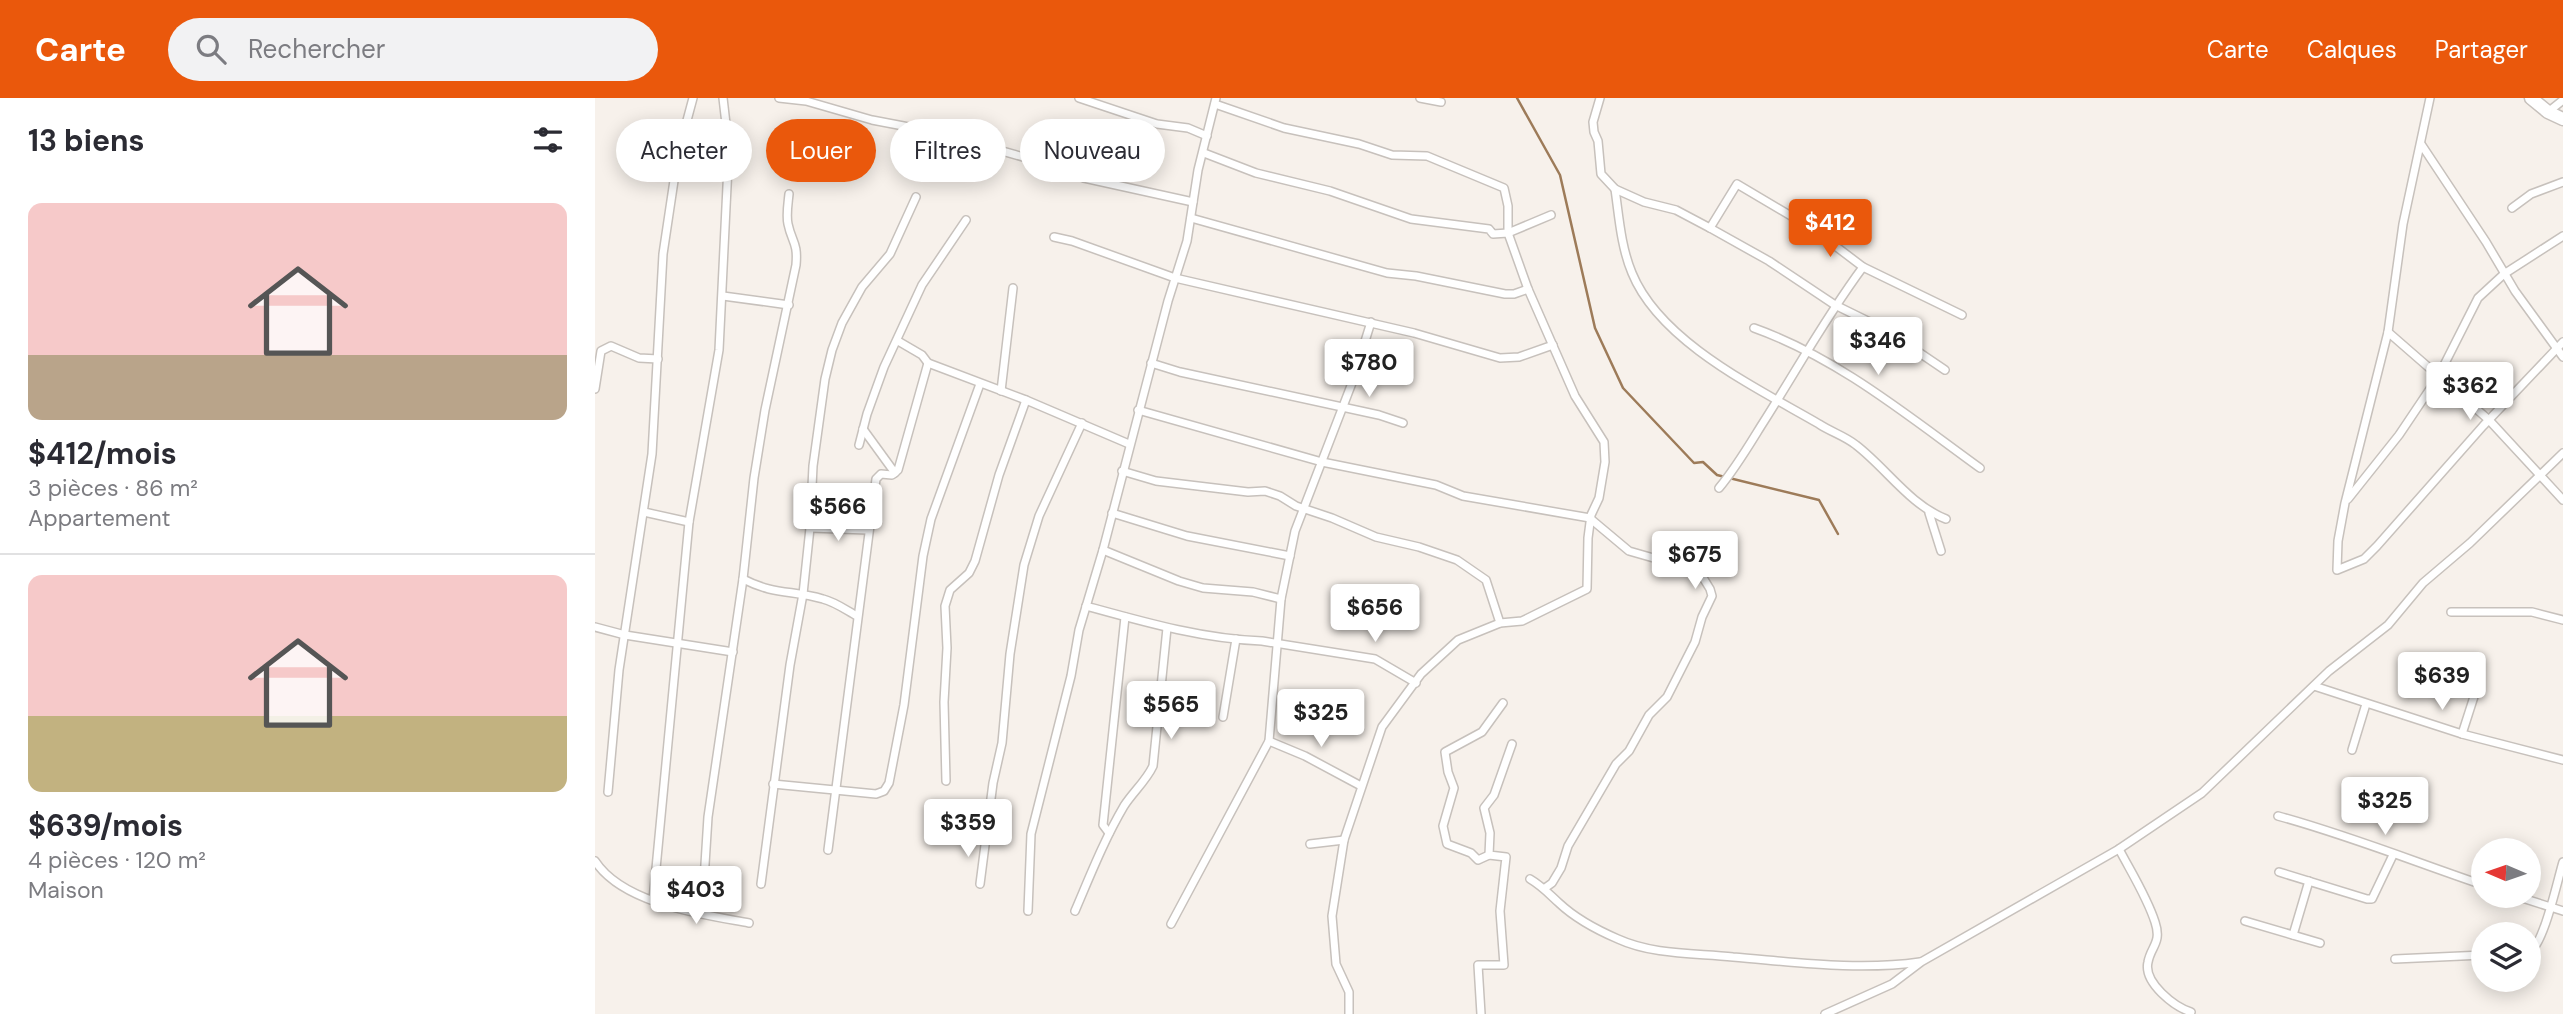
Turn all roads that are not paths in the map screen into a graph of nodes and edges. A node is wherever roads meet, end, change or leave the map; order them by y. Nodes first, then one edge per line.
1 (693, 98) edge
2 (723, 98) edge
3 (779, 98) edge
4 (1079, 98) edge
5 (1419, 98) edge
6 (1600, 98) edge
7 (2430, 98) edge
8 (2531, 98) edge
9 (2563, 100) edge
10 (1216, 101) edge
11 (1441, 102) dead end
12 (2548, 112) junction
13 (2563, 119) edge
14 (1207, 136) junction
15 (2421, 144) junction
16 (1204, 153) junction
17 (2563, 182) edge
18 (1615, 189) junction
19 (789, 194) dead end
20 (916, 197) dead end
21 (1193, 202) junction
22 (2512, 208) dead end
23 (1551, 215) dead end
24 (1191, 218) junction
25 (965, 220) dead end
26 (1710, 228) junction
27 (1508, 233) junction
28 (2563, 236) edge
29 (1054, 237) dead end
30 (1863, 267) junction
31 (2504, 274) junction
32 (1175, 278) junction
33 (1013, 288) dead end
34 (1528, 289) junction
35 (723, 296) junction
36 (789, 305) junction
37 (1835, 305) junction
38 (1962, 314) dead end
39 (1371, 322) junction
40 (1754, 328) dead end
41 (2388, 332) junction
42 (898, 341) junction
43 (2560, 344) edge
44 (1553, 345) junction
45 (1807, 351) junction
46 (2563, 357) edge
47 (658, 359) junction
48 (928, 363) junction
49 (1151, 363) junction
50 (1945, 370) dead end
51 (2438, 377) junction
52 (980, 384) junction
53 (595, 389) edge
54 (1001, 391) junction
55 (1025, 400) junction
56 (1778, 400) junction
57 (1343, 408) junction
58 (1138, 410) junction
59 (2489, 420) junction
60 (1403, 422) dead end
61 (1082, 423) junction
62 (863, 429) junction
63 (859, 444) dead end
64 (1129, 444) junction
65 (2563, 453) edge
66 (1322, 462) junction
67 (1980, 468) dead end
68 (1122, 471) junction
69 (895, 473) junction
70 (2540, 475) junction
71 (1719, 488) dead end
72 (2563, 500) edge
73 (2345, 503) junction
74 (1304, 509) junction
75 (644, 512) junction
76 (1112, 513) junction
77 (1929, 513) junction
78 (1591, 519) junction
79 (1946, 519) dead end
80 (689, 522) junction
81 (810, 528) junction
82 (868, 530) junction
83 (1103, 550) junction
84 (1941, 551) dead end
85 (1290, 556) junction
86 (743, 579) junction
87 (803, 594) junction
88 (1281, 599) junction
89 (1086, 606) junction
90 (2451, 612) dead end
91 (857, 616) junction
92 (1125, 617) junction
93 (2563, 620) edge
94 (1500, 623) junction
95 (595, 627) edge
96 (1167, 628) junction
97 (625, 635) junction
98 (1236, 639) junction
99 (677, 643) junction
100 (1276, 644) junction
101 (733, 652) junction
102 (2479, 681) dead end
103 (1416, 683) junction
104 (2314, 686) junction
105 (1503, 703) dead end
106 (2366, 704) junction
107 (1223, 717) dead end
108 (2462, 733) junction
109 (1269, 741) junction
110 (1512, 744) dead end
111 (2352, 750) dead end
112 (2563, 761) edge
113 (946, 781) dead end
114 (773, 784) junction
115 (1361, 786) junction
116 (836, 790) junction
117 (608, 792) dead end
118 (2278, 816) dead end
119 (1109, 832) junction
120 (1344, 840) junction
121 (1310, 844) dead end
122 (2119, 849) junction
123 (828, 850) dead end
124 (1489, 855) junction
125 (2393, 855) junction
126 (595, 860) edge
127 (2563, 862) edge
128 (2279, 872) dead end
129 (1530, 879) dead end
130 (704, 880) dead end
131 (2309, 881) junction
132 (2471, 881) edge
133 (761, 884) dead end
134 (980, 884) dead end
135 (1545, 888) junction
136 (653, 900) junction
137 (2541, 904) edge
138 (2549, 907) junction
139 (1028, 911) dead end
140 (1075, 911) dead end
141 (2563, 911) edge
142 (2245, 921) dead end
143 (749, 923) dead end
144 (1171, 924) dead end
145 (2293, 935) junction
146 (2541, 935) edge
147 (2320, 943) dead end
148 (2471, 956) edge
149 (2395, 959) dead end
150 (1920, 962) junction
151 (2191, 1012) dead end
152 (1349, 1014) edge
153 (1481, 1014) edge
154 (1825, 1014) edge

1 - 47 street
2 - 35 street
3 - 21 street
4 - 14 street
5 - 11 street
6 - 18 street
7 - 15 street
8 - 12 highway
9 - 12 street
10 - 14 street
10 - 27 street
12 - 13 highway
14 - 16 street
15 - 31 street
15 - 41 street
16 - 21 street
16 - 27 street
17 - 22 street
18 - 26 street
18 - 56 street
19 - 36 street
20 - 81 street
21 - 24 street
23 - 27 street
24 - 32 street
24 - 34 street
25 - 42 street
26 - 30 street
26 - 37 street
27 - 34 street
28 - 31 street
29 - 32 street
30 - 37 street
30 - 38 street
31 - 43 street
31 - 51 street
32 - 39 street
32 - 49 street
33 - 54 street
34 - 44 street
35 - 36 street
35 - 80 street
36 - 86 street
37 - 45 street
37 - 50 street
39 - 44 street
39 - 57 street
40 - 45 street
41 - 51 street
41 - 73 street
42 - 48 street
42 - 62 street
43 - 46 street
43 - 59 street
44 - 78 street
45 - 56 street
45 - 67 street
47 - 53 street
47 - 75 street
48 - 52 street
48 - 69 street
49 - 57 street
49 - 58 street
51 - 59 street
51 - 73 street
52 - 54 street
52 - 116 street
54 - 55 street
55 - 61 street
55 - 113 street
56 - 71 street
56 - 77 street
57 - 60 street
57 - 66 street
58 - 64 street
58 - 66 street
59 - 70 street
59 - 73 street
61 - 64 street
61 - 134 street
62 - 63 street
62 - 69 street
64 - 68 street
65 - 70 street
66 - 74 street
66 - 78 street
68 - 74 street
68 - 76 street
69 - 82 street
70 - 72 street
70 - 104 street
74 - 85 street
74 - 94 street
75 - 80 street
75 - 97 street
76 - 83 street
76 - 85 street
77 - 79 street
77 - 84 street
78 - 94 street
78 - 135 street
80 - 99 street
81 - 82 street
81 - 87 street
82 - 91 street
83 - 88 street
83 - 89 street
85 - 88 street
86 - 87 street
86 - 101 street
87 - 91 street
87 - 114 street
88 - 100 street
89 - 92 street
89 - 139 street
90 - 93 street
91 - 116 street
92 - 96 street
92 - 119 street
94 - 103 street
95 - 97 street
96 - 98 street
96 - 119 street
97 - 99 street
97 - 117 street
98 - 100 street
98 - 107 street
99 - 101 street
99 - 136 street
100 - 103 street
100 - 109 street
101 - 130 street
102 - 108 street
103 - 115 street
104 - 106 street
104 - 122 street
105 - 124 street
106 - 108 street
106 - 111 street
108 - 112 street
109 - 115 street
109 - 144 street
110 - 124 street
114 - 116 street
114 - 133 street
115 - 120 street
116 - 123 street
118 - 125 street
119 - 140 street
120 - 121 street
120 - 152 street
122 - 150 street
122 - 151 street
124 - 153 street
125 - 131 street
125 - 132 street
126 - 136 street
127 - 138 street
128 - 131 street
129 - 135 street
131 - 145 street
135 - 150 street
136 - 143 street
137 - 138 street
138 - 141 street
138 - 146 street
142 - 145 street
145 - 147 street
148 - 149 street
150 - 154 street

